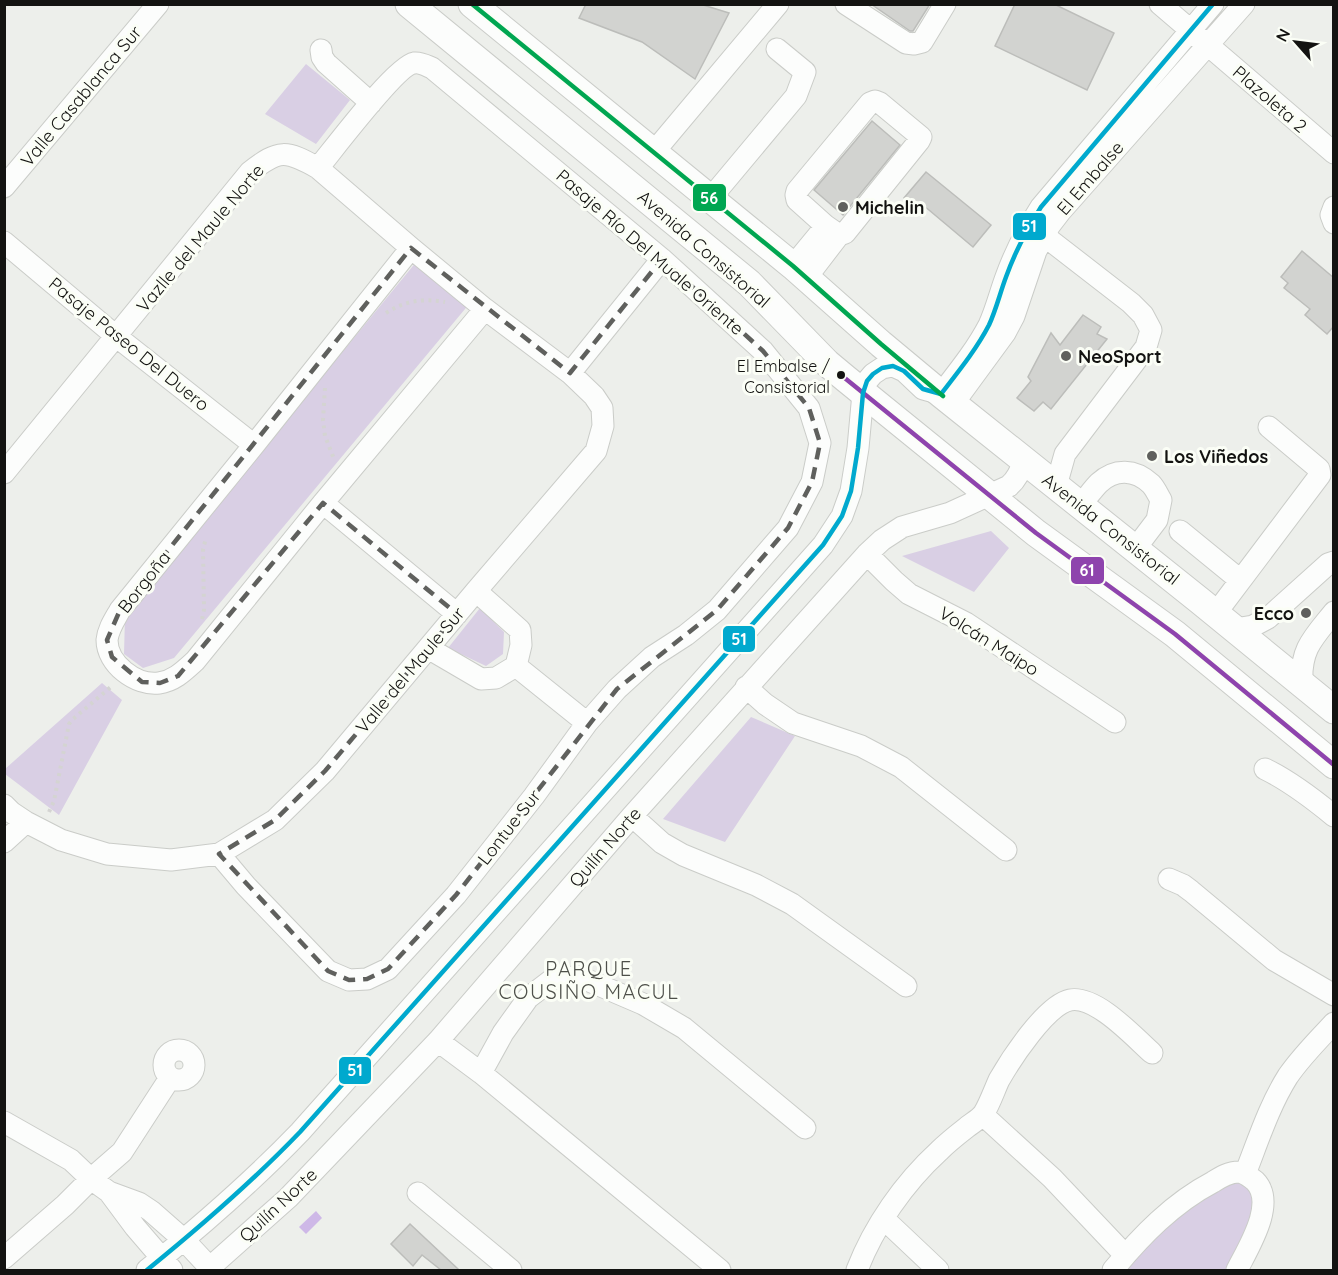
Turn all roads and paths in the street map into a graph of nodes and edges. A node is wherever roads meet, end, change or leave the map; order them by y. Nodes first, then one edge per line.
1 (158, 4) edge
2 (409, 4) edge
3 (472, 4) edge
4 (778, 4) edge
5 (846, 4) edge
6 (945, 4) edge
7 (1160, 4) edge
8 (1213, 4) edge
9 (1244, 4) edge
10 (1190, 30) junction
11 (1207, 45) junction
12 (777, 49) dead end
13 (321, 50) dead end
14 (371, 103) junction
15 (653, 153) junction
16 (1334, 153) edge
17 (318, 168) junction
18 (4, 188) edge
19 (705, 195) junction
20 (1334, 207) edge
21 (1334, 223) edge
22 (1037, 229) junction
23 (833, 230) junction
24 (4, 242) edge
25 (411, 248) junction
26 (662, 259) junction
27 (800, 272) junction
28 (450, 303) dead end
29 (485, 309) junction
30 (377, 318) dead end
31 (117, 337) junction
32 (570, 373) junction
33 (318, 388) dead end
34 (863, 393) junction
35 (947, 399) junction
36 (1269, 427) dead end
37 (254, 446) junction
38 (1065, 454) junction
39 (1028, 464) junction
40 (4, 473) edge
41 (343, 480) junction
42 (1056, 486) junction
43 (990, 495) junction
44 (323, 503) junction
45 (1080, 505) junction
46 (788, 528) joint
47 (1180, 531) dead end
48 (207, 533) dead end
49 (1135, 549) junction
50 (867, 554) junction
51 (1334, 562) edge
52 (1240, 580) junction
53 (476, 591) junction
54 (1334, 612) edge
55 (457, 614) junction
56 (202, 620) dead end
57 (1226, 621) junction
58 (428, 648) junction
59 (516, 666) junction
60 (127, 674) junction
61 (1302, 684) junction
62 (746, 687) junction
63 (1334, 710) edge
64 (1115, 722) dead end
65 (587, 723) junction
66 (1334, 765) edge
67 (1265, 769) dead end
68 (632, 816) junction
69 (1334, 816) edge
70 (20, 817) edge
71 (4, 842) edge
72 (1006, 850) dead end
73 (219, 854) junction
74 (1169, 879) dead end
75 (906, 986) dead end
76 (1334, 995) edge
77 (1334, 1023) edge
78 (438, 1041) junction
79 (1152, 1053) dead end
80 (481, 1074) junction
81 (170, 1078) dead end
82 (983, 1115) junction
83 (4, 1122) edge
84 (805, 1128) dead end
85 (1245, 1174) junction
86 (92, 1179) junction
87 (109, 1192) junction
88 (418, 1193) dead end
89 (884, 1219) junction
90 (184, 1240) junction
91 (7, 1252) edge
92 (1119, 1263) edge
93 (160, 1266) edge
94 (210, 1270) edge
95 (511, 1270) edge
96 (720, 1270) edge
97 (857, 1270) edge
98 (938, 1270) edge
99 (1237, 1270) edge

1 - 18 street, Valle Casablanca Sur
2 - 34 main road, Avenida Consistorial
3 - 15 main road, Avenida Consistorial
4 - 15 street
5 - 6 street
7 - 10 street, Plazoleta 2
8 - 10 street, El Embalse
9 - 11 street, El Embalse
10 - 11 street, Plazoleta 2
10 - 22 street, El Embalse
11 - 16 street, Plazoleta 2
11 - 22 street, El Embalse
12 - 19 street
13 - 14 street
14 - 17 street
14 - 26 street, Pasaje Río Del Muale Oriente
15 - 19 main road, Avenida Consistorial
17 - 25 street, Vazlle del Maule Norte
17 - 31 street, Vazlle del Maule Norte
19 - 27 main road, Avenida Consistorial
20 - 21 street
22 - 35 street, El Embalse
22 - 38 street
23 - 23 street
23 - 27 street
24 - 31 street, Pasaje Paseo Del Duero
25 - 29 street, Vazlle del Maule Norte
25 - 37 street, Borgoña
26 - 32 street
26 - 46 street, Pasaje Río Del Muale Oriente
27 - 35 main road, Avenida Consistorial
28 - 30 path
29 - 32 street, Valle del Maule Sur
29 - 41 street
31 - 37 street, Pasaje Paseo Del Duero
31 - 40 street, Vazlle del Maule Norte
32 - 53 street, Valle del Maule Sur
33 - 41 path
34 - 35 street
34 - 43 main road, Avenida Consistorial
34 - 90 street, Quilín Norte
35 - 39 main road, Avenida Consistorial
36 - 52 street
37 - 60 street, Borgoña
38 - 39 street
38 - 42 street
39 - 42 main road, Avenida Consistorial
39 - 43 street, Quilín Norte
41 - 44 street
42 - 45 main road, Avenida Consistorial
43 - 50 street, Quilín Norte
43 - 66 main road, Avenida Consistorial
44 - 55 street
44 - 60 street
45 - 49 main road, Avenida Consistorial
45 - 49 street
46 - 65 street, Lontue Sur
47 - 52 street
48 - 56 path
49 - 57 main road, Avenida Consistorial
50 - 62 street, Quilín Norte
50 - 64 street, Volcán Maipo
51 - 57 street
52 - 57 street
53 - 55 street, Valle del Maule Sur
53 - 59 street
54 - 61 street
55 - 58 street, Valle del Maule Sur
57 - 61 main road, Avenida Consistorial
58 - 59 street
58 - 73 street, Valle del Maule Sur
59 - 65 street
60 - 70 path
61 - 63 main road, Avenida Consistorial
62 - 68 street, Quilín Norte
62 - 72 street
65 - 73 street, Lontue Sur
67 - 69 street
68 - 75 street
68 - 78 street, Quilín Norte
70 - 71 street
70 - 73 street, Valle del Maule Sur
74 - 76 street
77 - 85 street
78 - 80 street
78 - 94 street, Quilín Norte
79 - 82 street
80 - 84 street
80 - 96 street
81 - 86 street
82 - 89 street
82 - 92 street
83 - 86 street
85 - 92 street
85 - 99 street
86 - 87 street
86 - 91 street
87 - 90 street
87 - 93 street
88 - 95 street
89 - 97 street
89 - 98 street
90 - 93 street, Quilín Norte
90 - 94 street

